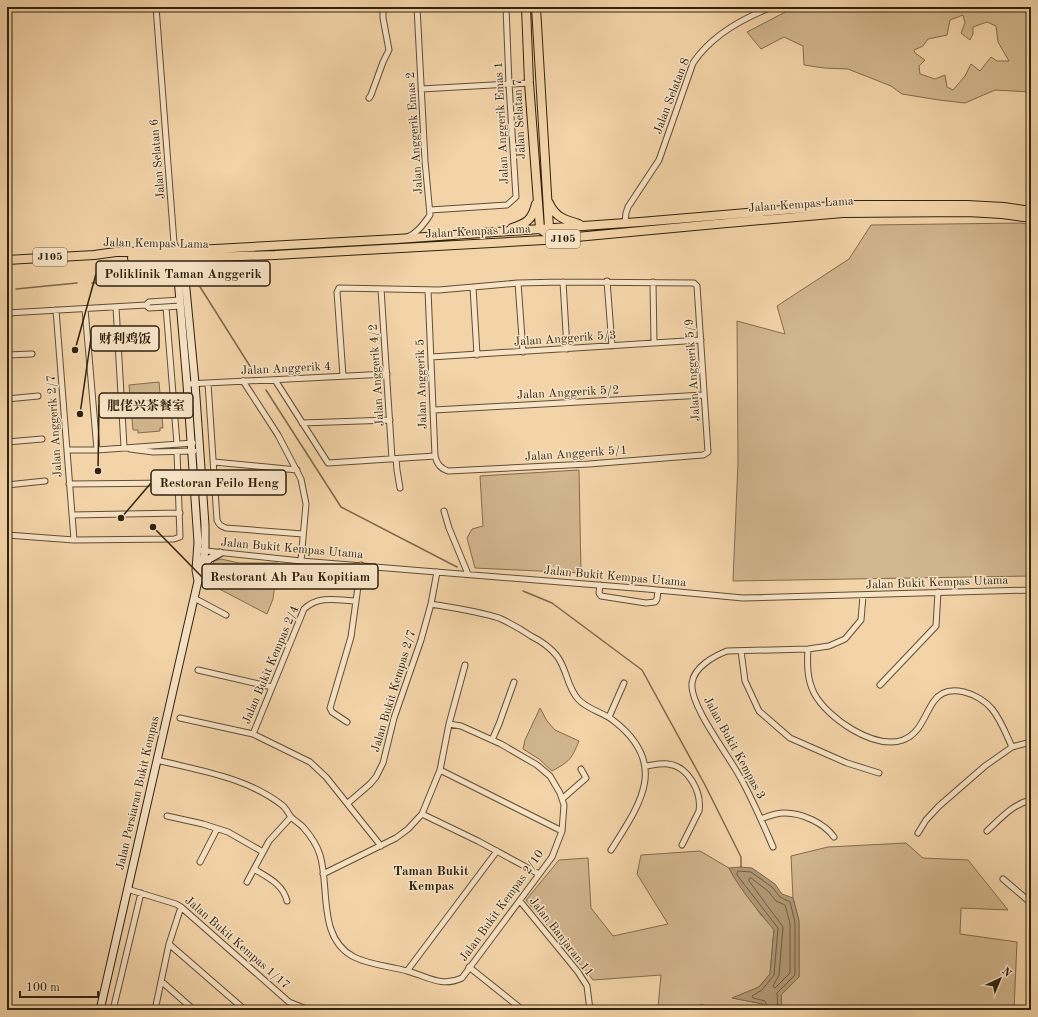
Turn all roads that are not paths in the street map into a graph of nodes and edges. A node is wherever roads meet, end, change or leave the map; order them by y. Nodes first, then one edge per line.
1 (156, 7) edge
2 (383, 7) edge
3 (417, 7) edge
4 (506, 7) edge
5 (526, 7) edge
6 (536, 7) edge
7 (772, 7) edge
8 (529, 83) junction
9 (509, 84) junction
10 (421, 89) junction
11 (369, 98) dead end
12 (547, 196) junction
13 (537, 200) junction
14 (430, 210) junction
15 (1031, 211) edge
16 (1031, 218) edge
17 (625, 223) junction
18 (583, 225) junction
19 (544, 230) junction
20 (502, 232) junction
21 (583, 237) junction
22 (396, 239) junction
23 (509, 242) junction
24 (94, 255) junction
25 (179, 256) junction
26 (213, 257) junction
27 (158, 258) junction
28 (7, 260) edge
29 (182, 280) junction
30 (607, 281) junction
31 (563, 282) junction
32 (653, 282) junction
33 (518, 283) junction
34 (473, 287) junction
35 (381, 289) junction
36 (428, 290) junction
37 (181, 303) junction
38 (146, 305) junction
39 (116, 307) junction
40 (166, 307) junction
41 (86, 309) junction
42 (56, 310) junction
43 (7, 313) edge
44 (701, 340) junction
45 (654, 343) junction
46 (612, 346) junction
47 (567, 349) junction
48 (523, 352) junction
49 (32, 354) dead end
50 (7, 355) edge
51 (477, 355) junction
52 (431, 357) junction
53 (387, 374) junction
54 (343, 376) junction
55 (275, 380) junction
56 (243, 381) junction
57 (195, 383) junction
58 (208, 383) junction
59 (187, 384) junction
60 (704, 395) junction
61 (38, 396) dead end
62 (7, 399) edge
63 (434, 410) junction
64 (390, 420) junction
65 (302, 423) junction
66 (42, 440) dead end
67 (7, 442) edge
68 (195, 443) junction
69 (177, 444) junction
70 (124, 448) junction
71 (66, 450) junction
72 (97, 450) junction
73 (196, 451) junction
74 (177, 452) junction
75 (706, 454) joint
76 (435, 456) junction
77 (394, 459) junction
78 (214, 462) junction
79 (297, 470) junction
80 (45, 481) dead end
81 (178, 483) junction
82 (69, 484) junction
83 (7, 485) edge
84 (400, 488) dead end
85 (444, 511) dead end
86 (180, 513) junction
87 (72, 515) junction
88 (303, 534) junction
89 (7, 535) edge
90 (74, 540) junction
91 (201, 551) junction
92 (220, 553) junction
93 (301, 561) junction
94 (361, 565) junction
95 (202, 566) junction
96 (437, 572) junction
97 (468, 574) junction
98 (198, 581) junction
99 (600, 585) junction
100 (658, 590) junction
101 (1031, 590) edge
102 (938, 592) junction
103 (863, 596) junction
104 (194, 598) junction
105 (355, 601) junction
106 (431, 604) junction
107 (226, 615) dead end
108 (808, 649) junction
109 (741, 651) junction
110 (465, 665) dead end
111 (198, 670) dead end
112 (514, 682) dead end
113 (624, 683) dead end
114 (880, 685) dead end
115 (272, 687) junction
116 (609, 717) junction
117 (180, 718) dead end
118 (347, 722) dead end
119 (449, 724) junction
120 (253, 734) junction
121 (492, 740) junction
122 (1031, 742) edge
123 (1012, 747) junction
124 (157, 760) junction
125 (646, 766) junction
126 (581, 769) dead end
127 (440, 770) junction
128 (879, 773) dead end
129 (562, 799) junction
130 (1031, 800) edge
131 (348, 803) junction
132 (422, 814) junction
133 (167, 816) dead end
134 (291, 817) junction
135 (761, 820) junction
136 (217, 829) junction
137 (562, 831) junction
138 (987, 831) dead end
139 (918, 833) dead end
140 (834, 837) dead end
141 (682, 845) dead end
142 (381, 846) junction
143 (773, 847) dead end
144 (611, 850) dead end
145 (497, 851) junction
146 (263, 852) junction
147 (200, 862) dead end
148 (254, 869) junction
149 (323, 874) junction
150 (539, 874) junction
151 (1003, 879) dead end
152 (247, 882) dead end
153 (127, 889) junction
154 (141, 893) junction
155 (287, 901) dead end
156 (520, 901) junction
157 (1031, 903) edge
158 (181, 907) junction
159 (169, 944) junction
160 (470, 967) junction
161 (407, 971) junction
162 (161, 981) junction
163 (519, 1007) dead end
164 (191, 1009) edge
165 (100, 1010) edge
166 (113, 1010) edge
167 (155, 1010) edge
168 (245, 1010) edge
169 (309, 1010) edge
170 (590, 1010) edge

1 - 25 street, Jalan Selatan 6
2 - 11 street
3 - 10 street, Jalan Anggerik Emas 2
4 - 9 street, Jalan Anggerik Emas 1
5 - 8 main road, Jalan Selatan 7
6 - 12 main road, Jalan Selatan 7
7 - 17 street, Jalan Selatan 8
8 - 9 street
8 - 13 main road, Jalan Selatan 7
9 - 10 street
9 - 14 street, Jalan Anggerik Emas 1
10 - 14 street, Jalan Anggerik Emas 2
12 - 18 main road
12 - 19 main road, Jalan Selatan 7
13 - 19 main road, Jalan Selatan 7
13 - 20 main road
14 - 22 street, Jalan Anggerik Emas 2
15 - 17 main road, Jalan Kempas Lama / J105
16 - 21 main road, Jalan Kempas Lama / J105
17 - 18 main road, Jalan Kempas Lama / J105
18 - 19 main road, Jalan Kempas Lama / J105
19 - 20 main road, Jalan Kempas Lama / J105
19 - 21 main road
19 - 23 main road
20 - 22 main road, Jalan Kempas Lama / J105
21 - 23 main road, Jalan Kempas Lama / J105
22 - 25 main road, Jalan Kempas Lama / J105
23 - 26 main road, Jalan Kempas Lama / J105
24 - 25 main road, Jalan Kempas Lama / J105
24 - 27 main road, Jalan Kempas Lama / J105
24 - 28 main road, Jalan Kempas Lama / J105
25 - 26 main road, Jalan Kempas Lama / J105
25 - 27 main road, Jalan Kempas Lama / J105
25 - 29 street, Jalan Persiaran Bukit Kempas
26 - 29 main road
27 - 29 main road
29 - 37 street, Jalan Persiaran Bukit Kempas
29 - 57 street, Jalan Persiaran Bukit Kempas
30 - 31 street
30 - 32 street
30 - 46 street
31 - 33 street
31 - 47 street
32 - 44 street, Jalan Anggerik 5/9
32 - 45 street
33 - 34 street
33 - 48 street
34 - 36 street
34 - 51 street
35 - 36 street
35 - 53 street, Jalan Anggerik 4/2
35 - 54 street
36 - 52 street, Jalan Anggerik 5
37 - 38 street
37 - 40 street
37 - 59 street, Jalan Persiaran Bukit Kempas
38 - 39 street
38 - 40 street
39 - 41 street
39 - 70 street
40 - 69 street
41 - 42 street
41 - 72 street
42 - 43 street
42 - 71 street, Jalan Anggerik 2/7
44 - 45 street, Jalan Anggerik 5/3
44 - 60 street, Jalan Anggerik 5/9
45 - 46 street, Jalan Anggerik 5/3
46 - 47 street, Jalan Anggerik 5/3
47 - 48 street, Jalan Anggerik 5/3
48 - 51 street, Jalan Anggerik 5/3
49 - 50 street
51 - 52 street, Jalan Anggerik 5/3
52 - 63 street, Jalan Anggerik 5
53 - 54 street, Jalan Anggerik 4
53 - 64 street, Jalan Anggerik 4/2
54 - 55 street, Jalan Anggerik 4
55 - 56 street, Jalan Anggerik 4
55 - 65 street
56 - 58 street, Jalan Anggerik 4
56 - 79 street
57 - 58 street, Jalan Anggerik 4
57 - 59 street, Jalan Anggerik 4
57 - 68 street, Jalan Persiaran Bukit Kempas
58 - 78 street
59 - 68 street, Jalan Persiaran Bukit Kempas
60 - 63 street, Jalan Anggerik 5/2
60 - 75 street, Jalan Anggerik 5/9
61 - 62 street
63 - 76 street, Jalan Anggerik 5
64 - 65 street
64 - 77 street, Jalan Anggerik 4/2
65 - 77 street
66 - 67 street
68 - 69 street
68 - 73 street, Jalan Persiaran Bukit Kempas
69 - 70 street
70 - 72 street
70 - 74 street
71 - 72 street
71 - 82 street, Jalan Anggerik 2/7
73 - 74 street
73 - 91 street, Jalan Persiaran Bukit Kempas
74 - 81 street
75 - 76 street, Jalan Anggerik 5/1
76 - 77 street
77 - 84 street, Jalan Anggerik 4/2
78 - 79 street
78 - 88 street
79 - 88 street
80 - 83 street
81 - 82 street
81 - 86 street
82 - 87 street, Jalan Anggerik 2/7
85 - 97 street
86 - 87 street
86 - 90 street
87 - 90 street, Jalan Anggerik 2/7
88 - 93 street
89 - 90 street
91 - 92 street, Jalan Bukit Kempas Utama
91 - 95 street, Jalan Persiaran Bukit Kempas
91 - 98 street, Jalan Persiaran Bukit Kempas
92 - 93 street, Jalan Bukit Kempas Utama
92 - 95 street
93 - 94 street, Jalan Bukit Kempas Utama
94 - 96 street, Jalan Bukit Kempas Utama
94 - 105 street
95 - 98 street, Jalan Persiaran Bukit Kempas
96 - 97 street, Jalan Bukit Kempas Utama
96 - 106 street, Jalan Bukit Kempas 2/7
97 - 99 street, Jalan Bukit Kempas Utama
98 - 104 street, Jalan Persiaran Bukit Kempas
99 - 100 street, Jalan Bukit Kempas Utama
99 - 100 street
100 - 103 street, Jalan Bukit Kempas Utama
101 - 102 street, Jalan Bukit Kempas Utama
102 - 103 street, Jalan Bukit Kempas Utama
102 - 114 street
103 - 108 street, Jalan Bukit Kempas 3
104 - 107 street
104 - 124 street, Jalan Persiaran Bukit Kempas
105 - 115 street, Jalan Bukit Kempas 2/4
105 - 118 street
106 - 116 street
106 - 131 street, Jalan Bukit Kempas 2/7
108 - 109 street, Jalan Bukit Kempas 3
108 - 123 street
109 - 128 street
109 - 135 street, Jalan Bukit Kempas 3
110 - 119 street
111 - 115 street
112 - 121 street
113 - 116 street
115 - 120 street, Jalan Bukit Kempas 2/4
116 - 125 street
117 - 120 street
119 - 121 street, Jalan Bukit Kempas 2/10
119 - 127 street
120 - 131 street
121 - 129 street, Jalan Bukit Kempas 2/10
122 - 123 street
123 - 139 street
124 - 134 street
124 - 153 street, Jalan Persiaran Bukit Kempas
125 - 141 street
125 - 144 street
126 - 129 street
127 - 132 street
127 - 137 street
129 - 137 street, Jalan Bukit Kempas 2/10
130 - 138 street
131 - 142 street
132 - 142 street
132 - 145 street
133 - 136 street
134 - 146 street
134 - 149 street
135 - 140 street
135 - 143 street, Jalan Bukit Kempas 3
136 - 146 street
136 - 147 street
137 - 150 street, Jalan Bukit Kempas 2/10
142 - 149 street
145 - 150 street
145 - 161 street
146 - 148 street
148 - 152 street
148 - 155 street
149 - 161 street
150 - 156 street, Jalan Bukit Kempas 2/10
151 - 157 street
153 - 154 street, Jalan Bukit Kempas 1/17
153 - 165 street, Jalan Persiaran Bukit Kempas
154 - 158 street, Jalan Bukit Kempas 1/17
154 - 166 street
156 - 160 street, Jalan Bukit Kempas 2/10
156 - 170 street, Jalan Banjaran 11
158 - 159 street
158 - 169 street, Jalan Bukit Kempas 1/17
159 - 162 street
159 - 168 street
160 - 161 street, Jalan Bukit Kempas 2/10
160 - 163 street
162 - 164 street
162 - 167 street

